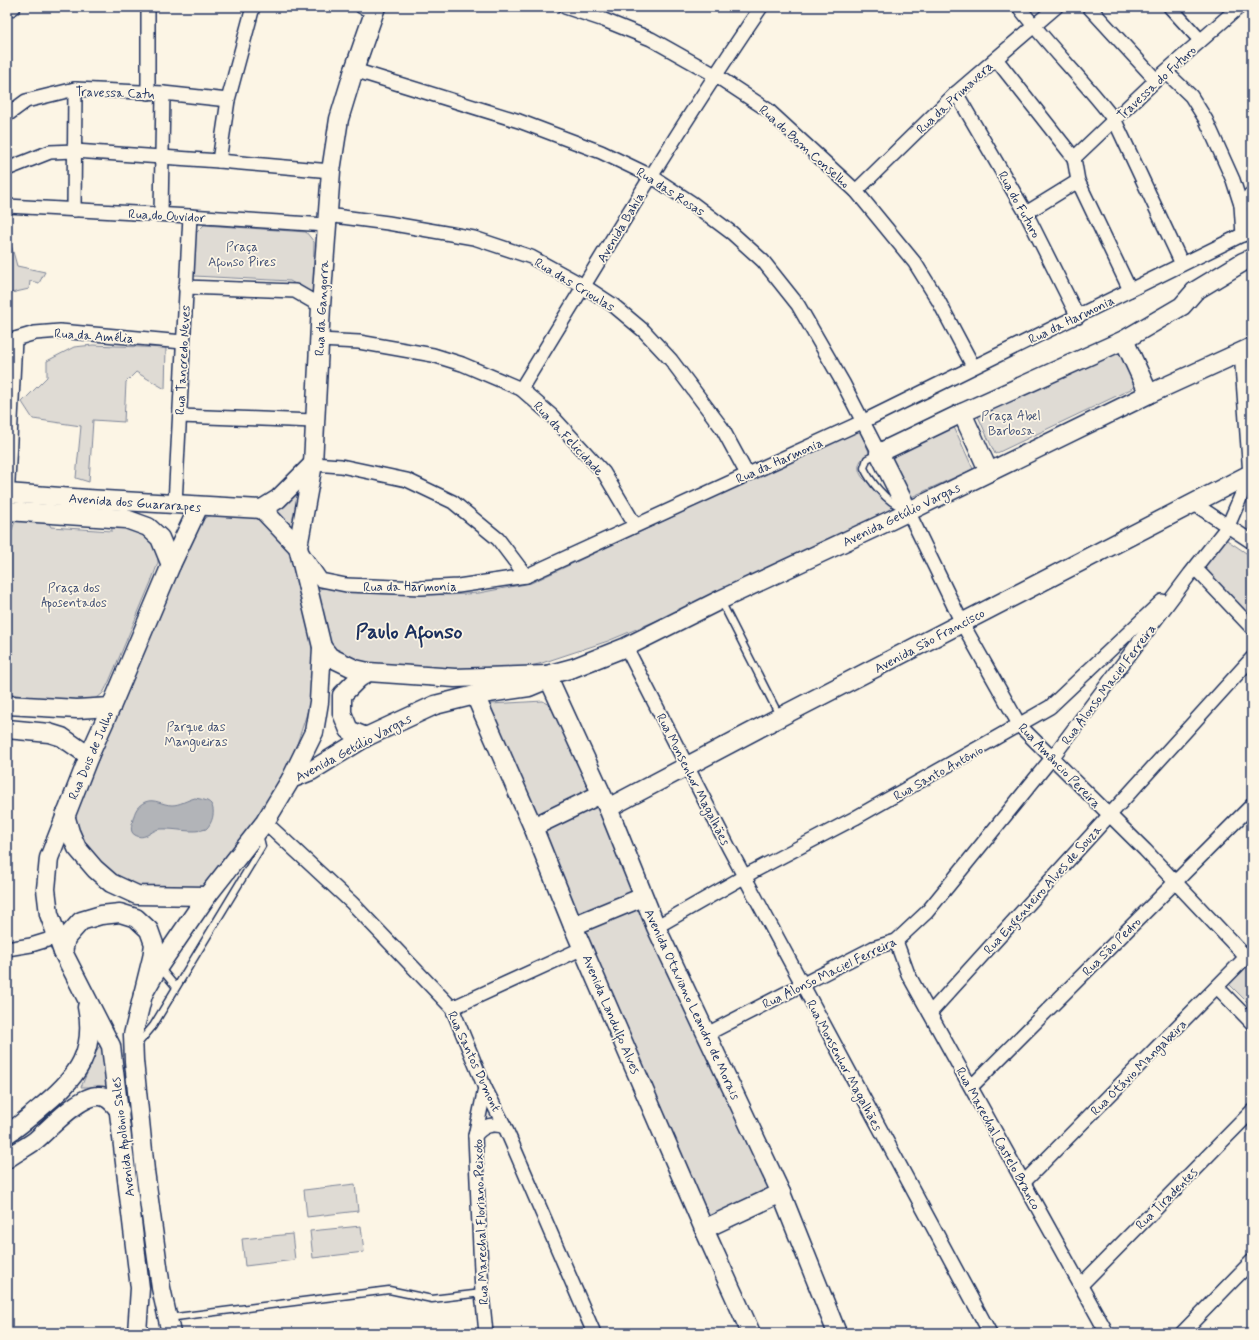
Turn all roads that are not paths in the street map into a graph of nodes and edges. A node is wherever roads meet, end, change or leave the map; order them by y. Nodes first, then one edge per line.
1 (13, 7) edge
2 (148, 7) edge
3 (253, 7) edge
4 (565, 7) edge
5 (761, 7) edge
6 (1019, 7) edge
7 (1056, 7) edge
8 (1089, 7) edge
9 (1170, 7) edge
10 (371, 8) edge
11 (1236, 8) edge
12 (7, 11) edge
13 (1034, 27) junction
14 (1200, 40) junction
15 (996, 59) junction
16 (354, 70) junction
17 (715, 75) junction
18 (1161, 76) junction
19 (75, 89) junction
20 (148, 93) junction
21 (163, 93) junction
22 (956, 93) junction
23 (228, 100) junction
24 (7, 115) edge
25 (1115, 121) junction
26 (75, 151) junction
27 (161, 158) junction
28 (1074, 158) junction
29 (219, 161) junction
30 (7, 169) edge
31 (331, 171) junction
32 (651, 176) junction
33 (1078, 181) junction
34 (856, 191) junction
35 (1252, 192) edge
36 (1241, 205) junction
37 (7, 206) edge
38 (74, 210) junction
39 (1026, 213) junction
40 (161, 214) junction
41 (190, 216) junction
42 (327, 220) junction
43 (1248, 233) edge
44 (1252, 258) edge
45 (1182, 264) junction
46 (584, 286) junction
47 (185, 287) junction
48 (1130, 290) junction
49 (321, 306) junction
50 (1078, 317) junction
51 (319, 340) junction
52 (1124, 340) junction
53 (11, 342) edge
54 (183, 342) junction
55 (1247, 350) edge
56 (973, 366) junction
57 (521, 390) junction
58 (1149, 394) junction
59 (962, 413) junction
60 (180, 416) junction
61 (314, 421) junction
62 (862, 422) junction
63 (879, 453) junction
64 (313, 464) junction
65 (989, 472) junction
66 (747, 474) junction
67 (1251, 474) edge
68 (7, 497) edge
69 (1193, 503) junction
70 (175, 504) junction
71 (199, 506) junction
72 (262, 509) junction
73 (907, 510) junction
74 (7, 511) edge
75 (635, 525) junction
76 (1228, 526) junction
77 (1252, 542) edge
78 (298, 547) junction
79 (171, 565) junction
80 (1193, 571) junction
81 (526, 576) junction
82 (720, 600) junction
83 (962, 623) junction
84 (1252, 628) edge
85 (322, 647) junction
86 (626, 647) junction
87 (1252, 658) edge
88 (368, 672) junction
89 (548, 675) junction
90 (475, 695) junction
91 (7, 704) edge
92 (111, 707) junction
93 (780, 717) junction
94 (1020, 726) junction
95 (7, 729) edge
96 (366, 737) junction
97 (89, 756) junction
98 (1052, 758) junction
99 (687, 766) junction
100 (291, 779) junction
101 (604, 801) junction
102 (1252, 805) edge
103 (65, 815) junction
104 (1109, 815) junction
105 (262, 827) junction
106 (533, 827) junction
107 (745, 877) junction
108 (1175, 881) junction
109 (207, 896) junction
110 (643, 897) junction
111 (573, 926) junction
112 (656, 927) junction
113 (896, 941) junction
114 (60, 944) junction
115 (583, 948) junction
116 (7, 949) edge
117 (1249, 954) edge
118 (159, 966) junction
119 (802, 984) junction
120 (176, 987) junction
121 (1217, 987) junction
122 (85, 993) junction
123 (143, 994) junction
124 (452, 1008) junction
125 (930, 1013) junction
126 (1252, 1023) edge
127 (707, 1034) junction
128 (134, 1049) junction
129 (971, 1087) junction
130 (485, 1088) junction
131 (120, 1111) junction
132 (1252, 1111) edge
133 (505, 1127) junction
134 (14, 1129) edge
135 (475, 1136) junction
136 (35, 1141) junction
137 (7, 1158) edge
138 (1024, 1182) junction
139 (781, 1193) junction
140 (704, 1229) junction
141 (1252, 1261) edge
142 (1080, 1285) junction
143 (482, 1293) junction
144 (169, 1325) edge
145 (137, 1333) edge
146 (486, 1333) edge
147 (594, 1333) edge
148 (751, 1333) edge
149 (838, 1333) edge
150 (990, 1333) edge
151 (1107, 1333) edge
152 (1182, 1333) edge

1 - 12 street
2 - 20 street
3 - 23 street
4 - 17 street, Rua do Bom Conselho
5 - 17 street, Avenida Bahia
6 - 13 street
7 - 13 street, Rua da Primavera
8 - 18 street
9 - 14 street
10 - 16 street, Rua da Gangorra
11 - 14 street, Travessa do Futuro
13 - 15 street, Rua da Primavera
13 - 25 street
14 - 18 street, Travessa do Futuro
15 - 22 street, Rua da Primavera
15 - 28 street
16 - 31 street, Rua da Gangorra
16 - 32 street, Rua das Rosas
17 - 32 street, Avenida Bahia
17 - 34 street, Rua do Bom Conselho
18 - 25 street, Travessa do Futuro
18 - 36 street
19 - 20 street, Travessa Catu
19 - 24 street, Travessa Catu
19 - 26 street
20 - 21 street, Travessa Catu
21 - 23 street, Travessa Catu
21 - 27 street
22 - 34 street, Rua da Primavera
22 - 39 street, Rua do Futuro
23 - 29 street
25 - 28 street, Travessa do Futuro
25 - 45 street
26 - 27 street
26 - 30 street
26 - 38 street
27 - 29 street
27 - 40 street
28 - 33 street
29 - 31 street
31 - 42 street, Rua da Gangorra
32 - 46 street, Avenida Bahia
32 - 62 street, Rua das Rosas
33 - 39 street
33 - 48 street
34 - 56 street, Rua do Bom Conselho
35 - 36 street
36 - 43 street
37 - 38 street, Rua do Ouvidor
38 - 40 street, Rua do Ouvidor
39 - 50 street, Rua do Futuro
40 - 41 street, Rua do Ouvidor
41 - 42 street, Rua do Ouvidor
41 - 47 street, Rua Tancredo Neves
42 - 46 street, Rua das Crioulas
42 - 49 street, Rua da Gangorra
43 - 45 street, Rua da Harmonia
44 - 52 street
45 - 48 street, Rua da Harmonia
46 - 57 street, Avenida Bahia
46 - 66 street, Rua das Crioulas
47 - 49 street
47 - 54 street, Rua Tancredo Neves
48 - 50 street, Rua da Harmonia
49 - 51 street, Rua da Gangorra
50 - 56 street, Rua da Harmonia
51 - 57 street, Rua da Felicidade
51 - 61 street, Rua da Gangorra
52 - 58 street
52 - 59 street
53 - 54 street, Rua da Amélia
53 - 68 street
54 - 60 street, Rua Tancredo Neves
55 - 58 street, Avenida Getúlio Vargas
55 - 67 street, Rua Alonso Maciel Ferreira
56 - 62 street, Rua da Harmonia
57 - 75 street, Rua da Felicidade
58 - 65 street, Avenida Getúlio Vargas
59 - 63 street
59 - 65 street
60 - 61 street
60 - 70 street, Rua Tancredo Neves
61 - 64 street, Rua da Gangorra
62 - 63 street, Rua das Rosas
62 - 66 street, Rua da Harmonia
63 - 73 street, Rua Amâncio Pereira
64 - 72 street
64 - 78 street, Rua da Gangorra
64 - 81 street
65 - 73 street, Avenida Getúlio Vargas
66 - 75 street, Rua da Harmonia
67 - 69 street, Avenida São Francisco
67 - 76 street, Rua Alonso Maciel Ferreira
68 - 70 street, Avenida dos Guararapes
69 - 76 street
69 - 83 street, Avenida São Francisco
70 - 71 street, Avenida dos Guararapes
71 - 72 street, Avenida dos Guararapes
71 - 79 street, Rua Dois de Julho
72 - 78 street, Rua da Gangorra
73 - 82 street, Avenida Getúlio Vargas
73 - 83 street, Rua Amâncio Pereira
74 - 79 street, Avenida dos Guararapes
75 - 81 street, Rua da Harmonia
76 - 77 street
76 - 80 street, Rua Alonso Maciel Ferreira
78 - 81 street, Rua da Harmonia
78 - 85 street, Rua da Gangorra
79 - 92 street, Rua Dois de Julho
80 - 84 street
80 - 94 street, Rua Santo Antônio
80 - 98 street, Rua Alonso Maciel Ferreira
82 - 86 street, Avenida Getúlio Vargas
82 - 93 lane
83 - 93 street, Avenida São Francisco
83 - 94 street, Rua Amâncio Pereira
85 - 88 street, Avenida Getúlio Vargas
85 - 100 street, Rua da Gangorra
86 - 89 street, Avenida Getúlio Vargas
86 - 99 street, Rua Monsenhor Magalhães
87 - 104 street, Rua Engenheiro Alves de Souza
88 - 89 street, Avenida Getúlio Vargas
88 - 96 street
89 - 90 street, Avenida Getúlio Vargas
89 - 101 street, Avenida Otaviano Leandro de Morais
90 - 96 street, Avenida Getúlio Vargas
90 - 106 street, Avenida Landulfo Alves
91 - 92 street
92 - 97 street, Rua Dois de Julho
93 - 99 street, Avenida São Francisco
94 - 98 street, Rua Amâncio Pereira
94 - 107 street, Rua Santo Antônio
95 - 97 street
96 - 100 street, Avenida Getúlio Vargas
97 - 103 street, Rua Dois de Julho
98 - 104 street, Rua Amâncio Pereira
98 - 113 street, Rua Alonso Maciel Ferreira
99 - 101 street, Avenida São Francisco
99 - 107 street, Rua Monsenhor Magalhães
100 - 105 street, Avenida Getúlio Vargas
101 - 106 street, Avenida São Francisco
101 - 110 street, Avenida Otaviano Leandro de Morais
102 - 108 street, Rua São Pedro
103 - 109 street
103 - 114 street, Rua Dois de Julho
104 - 108 street, Rua Amâncio Pereira
104 - 125 street, Rua Engenheiro Alves de Souza
105 - 109 street, Avenida Getúlio Vargas
105 - 120 lane
105 - 124 street, Rua Santos Dumont
106 - 111 street, Avenida Landulfo Alves
107 - 112 street, Rua Santo Antônio
107 - 119 street, Rua Monsenhor Magalhães
108 - 117 street, Rua Amâncio Pereira
108 - 129 street, Rua São Pedro
109 - 118 street, Avenida Getúlio Vargas
110 - 111 street
110 - 112 street, Avenida Otaviano Leandro de Morais
111 - 115 street, Avenida Landulfo Alves
112 - 127 street, Avenida Otaviano Leandro de Morais
113 - 119 street, Rua Alonso Maciel Ferreira
113 - 125 street, Rua Marechal Castelo Branco
114 - 116 street
114 - 122 street, Avenida Apolônio Sales
114 - 123 street, Avenida Apolônio Sales
115 - 124 street
115 - 140 street, Avenida Landulfo Alves
117 - 121 street, Rua Otávio Mangabeira
118 - 120 lane
118 - 123 street, Avenida Getúlio Vargas
119 - 127 street, Rua Alonso Maciel Ferreira
119 - 150 street, Rua Monsenhor Magalhães
120 - 128 lane
121 - 126 street
121 - 138 street, Rua Otávio Mangabeira
122 - 131 street, Avenida Apolônio Sales
122 - 134 street
123 - 128 street, Avenida Apolônio Sales
124 - 130 street, Rua Santos Dumont
125 - 129 street, Rua Marechal Castelo Branco
127 - 139 street, Avenida Otaviano Leandro de Morais
128 - 144 street, Avenida Apolônio Sales
129 - 138 street, Rua Marechal Castelo Branco
130 - 133 street, Rua Santos Dumont
130 - 135 street, Rua Marechal Floriano Peixoto
131 - 136 street
131 - 145 street, Avenida Apolônio Sales
132 - 142 street, Rua Tiradentes
133 - 135 street
133 - 147 street, Rua Santos Dumont
134 - 136 street
135 - 143 street, Rua Marechal Floriano Peixoto
136 - 137 street
138 - 142 street, Rua Marechal Castelo Branco
139 - 140 street
139 - 149 street, Avenida Otaviano Leandro de Morais
140 - 148 street, Avenida Landulfo Alves
141 - 152 street
142 - 151 street, Rua Marechal Castelo Branco
143 - 144 lane
143 - 146 street, Rua Marechal Floriano Peixoto

